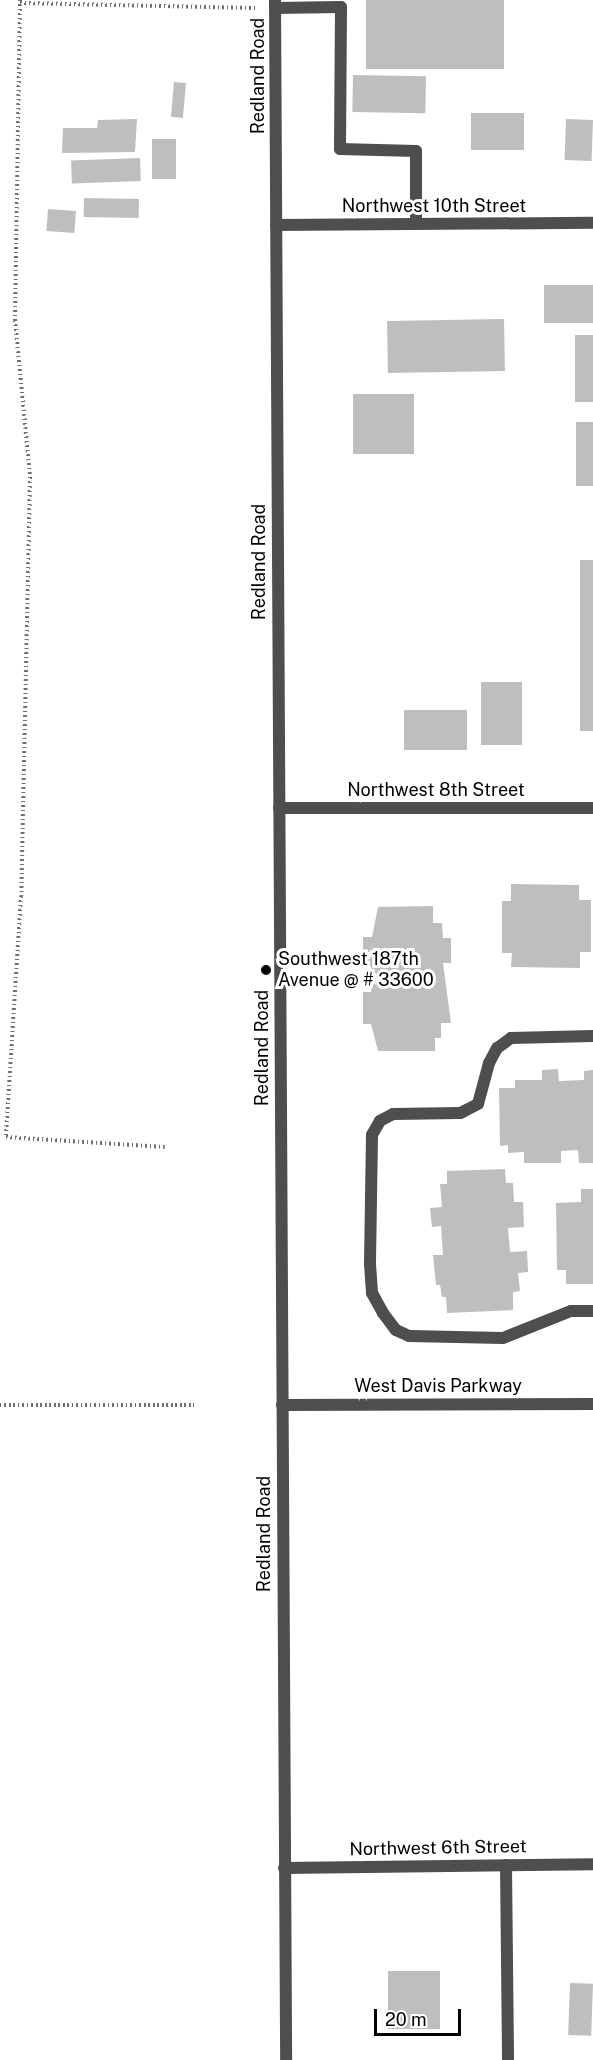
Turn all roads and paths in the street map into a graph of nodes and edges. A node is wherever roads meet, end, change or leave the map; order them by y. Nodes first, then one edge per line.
1 (20, 2) edge
2 (275, 4) edge
3 (593, 223) edge
4 (416, 224) junction
5 (276, 225) junction
6 (279, 807) junction
7 (593, 808) edge
8 (593, 1036) edge
9 (165, 1147) dead end
10 (593, 1311) edge
11 (593, 1404) edge
12 (0, 1405) edge
13 (194, 1405) dead end
14 (282, 1405) junction
15 (593, 1864) edge
16 (506, 1865) junction
17 (284, 1868) junction
18 (286, 2060) edge
19 (508, 2060) edge

1 - 2 path
1 - 9 path
2 - 4 street
2 - 5 street, Redland Road
3 - 4 street, Northwest 10th Street
4 - 5 street, Northwest 10th Street
5 - 6 street, Redland Road
6 - 7 street, Northwest 8th Street
6 - 14 street, Redland Road
8 - 10 street
11 - 14 street, West Davis Parkway
12 - 13 path
14 - 17 street, Redland Road
15 - 16 street, Northwest 6th Street
16 - 17 street, Northwest 6th Street
16 - 19 street
17 - 18 street, Redland Road

